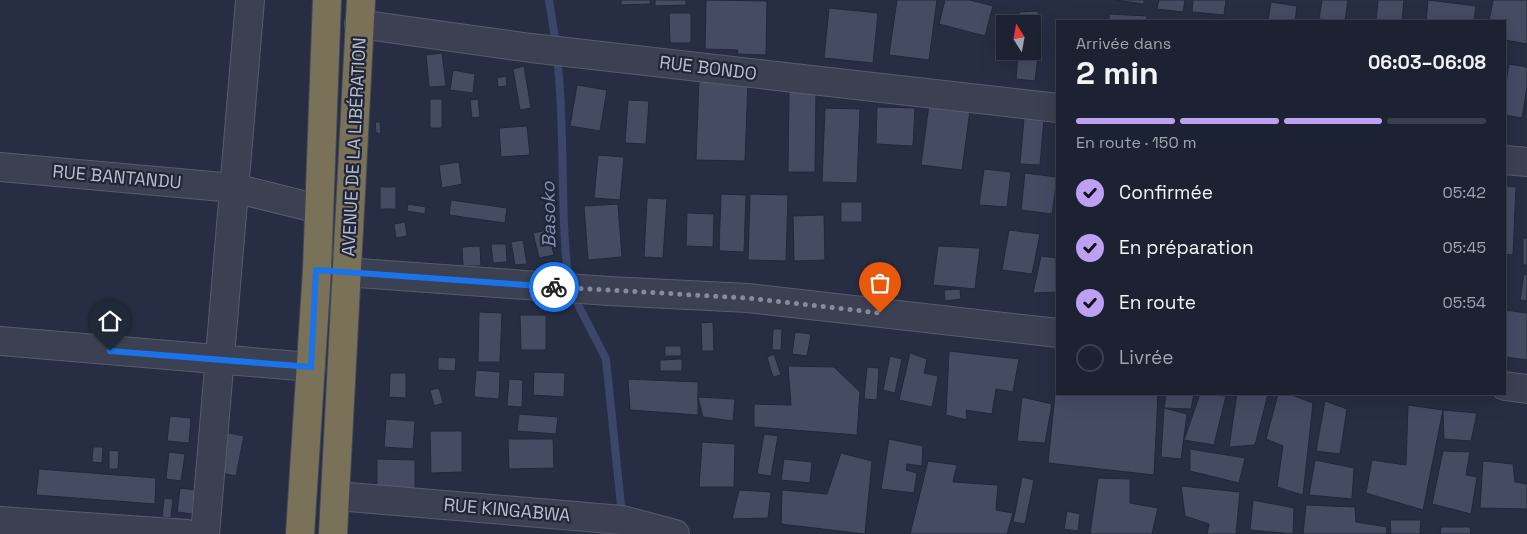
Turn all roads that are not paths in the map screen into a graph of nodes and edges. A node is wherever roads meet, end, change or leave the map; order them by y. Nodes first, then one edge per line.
1 (250, 0) edge
2 (327, 0) edge
3 (360, 12) edge
4 (1056, 108) edge
5 (1506, 160) edge
6 (1527, 162) edge
7 (0, 167) edge
8 (234, 188) junction
9 (319, 209) junction
10 (316, 270) junction
11 (348, 273) junction
12 (1056, 333) edge
13 (0, 341) edge
14 (220, 360) junction
15 (311, 367) junction
16 (1506, 386) edge
17 (1527, 389) edge
18 (337, 496) junction
19 (0, 521) edge
20 (187, 534) edge
21 (205, 534) edge
22 (300, 534) edge
23 (333, 534) edge
24 (675, 534) edge

1 - 8 street
2 - 9 highway, AVENUE DE LA LIBÉRATION
3 - 4 street, RUE BONDO
3 - 11 highway, AVENUE DE LA LIBÉRATION
5 - 6 street
7 - 8 street, RUE BANTANDU
8 - 9 street, RUE BANTANDU
8 - 14 street
9 - 10 highway, AVENUE DE LA LIBÉRATION
10 - 11 street
10 - 15 highway, AVENUE DE LA LIBÉRATION
11 - 12 street
11 - 18 highway, AVENUE DE LA LIBÉRATION
13 - 14 street
14 - 15 street
14 - 21 street
15 - 22 highway, AVENUE DE LA LIBÉRATION
16 - 17 street
18 - 23 highway, AVENUE DE LA LIBÉRATION
18 - 24 street, RUE KINGABWA
19 - 20 street

